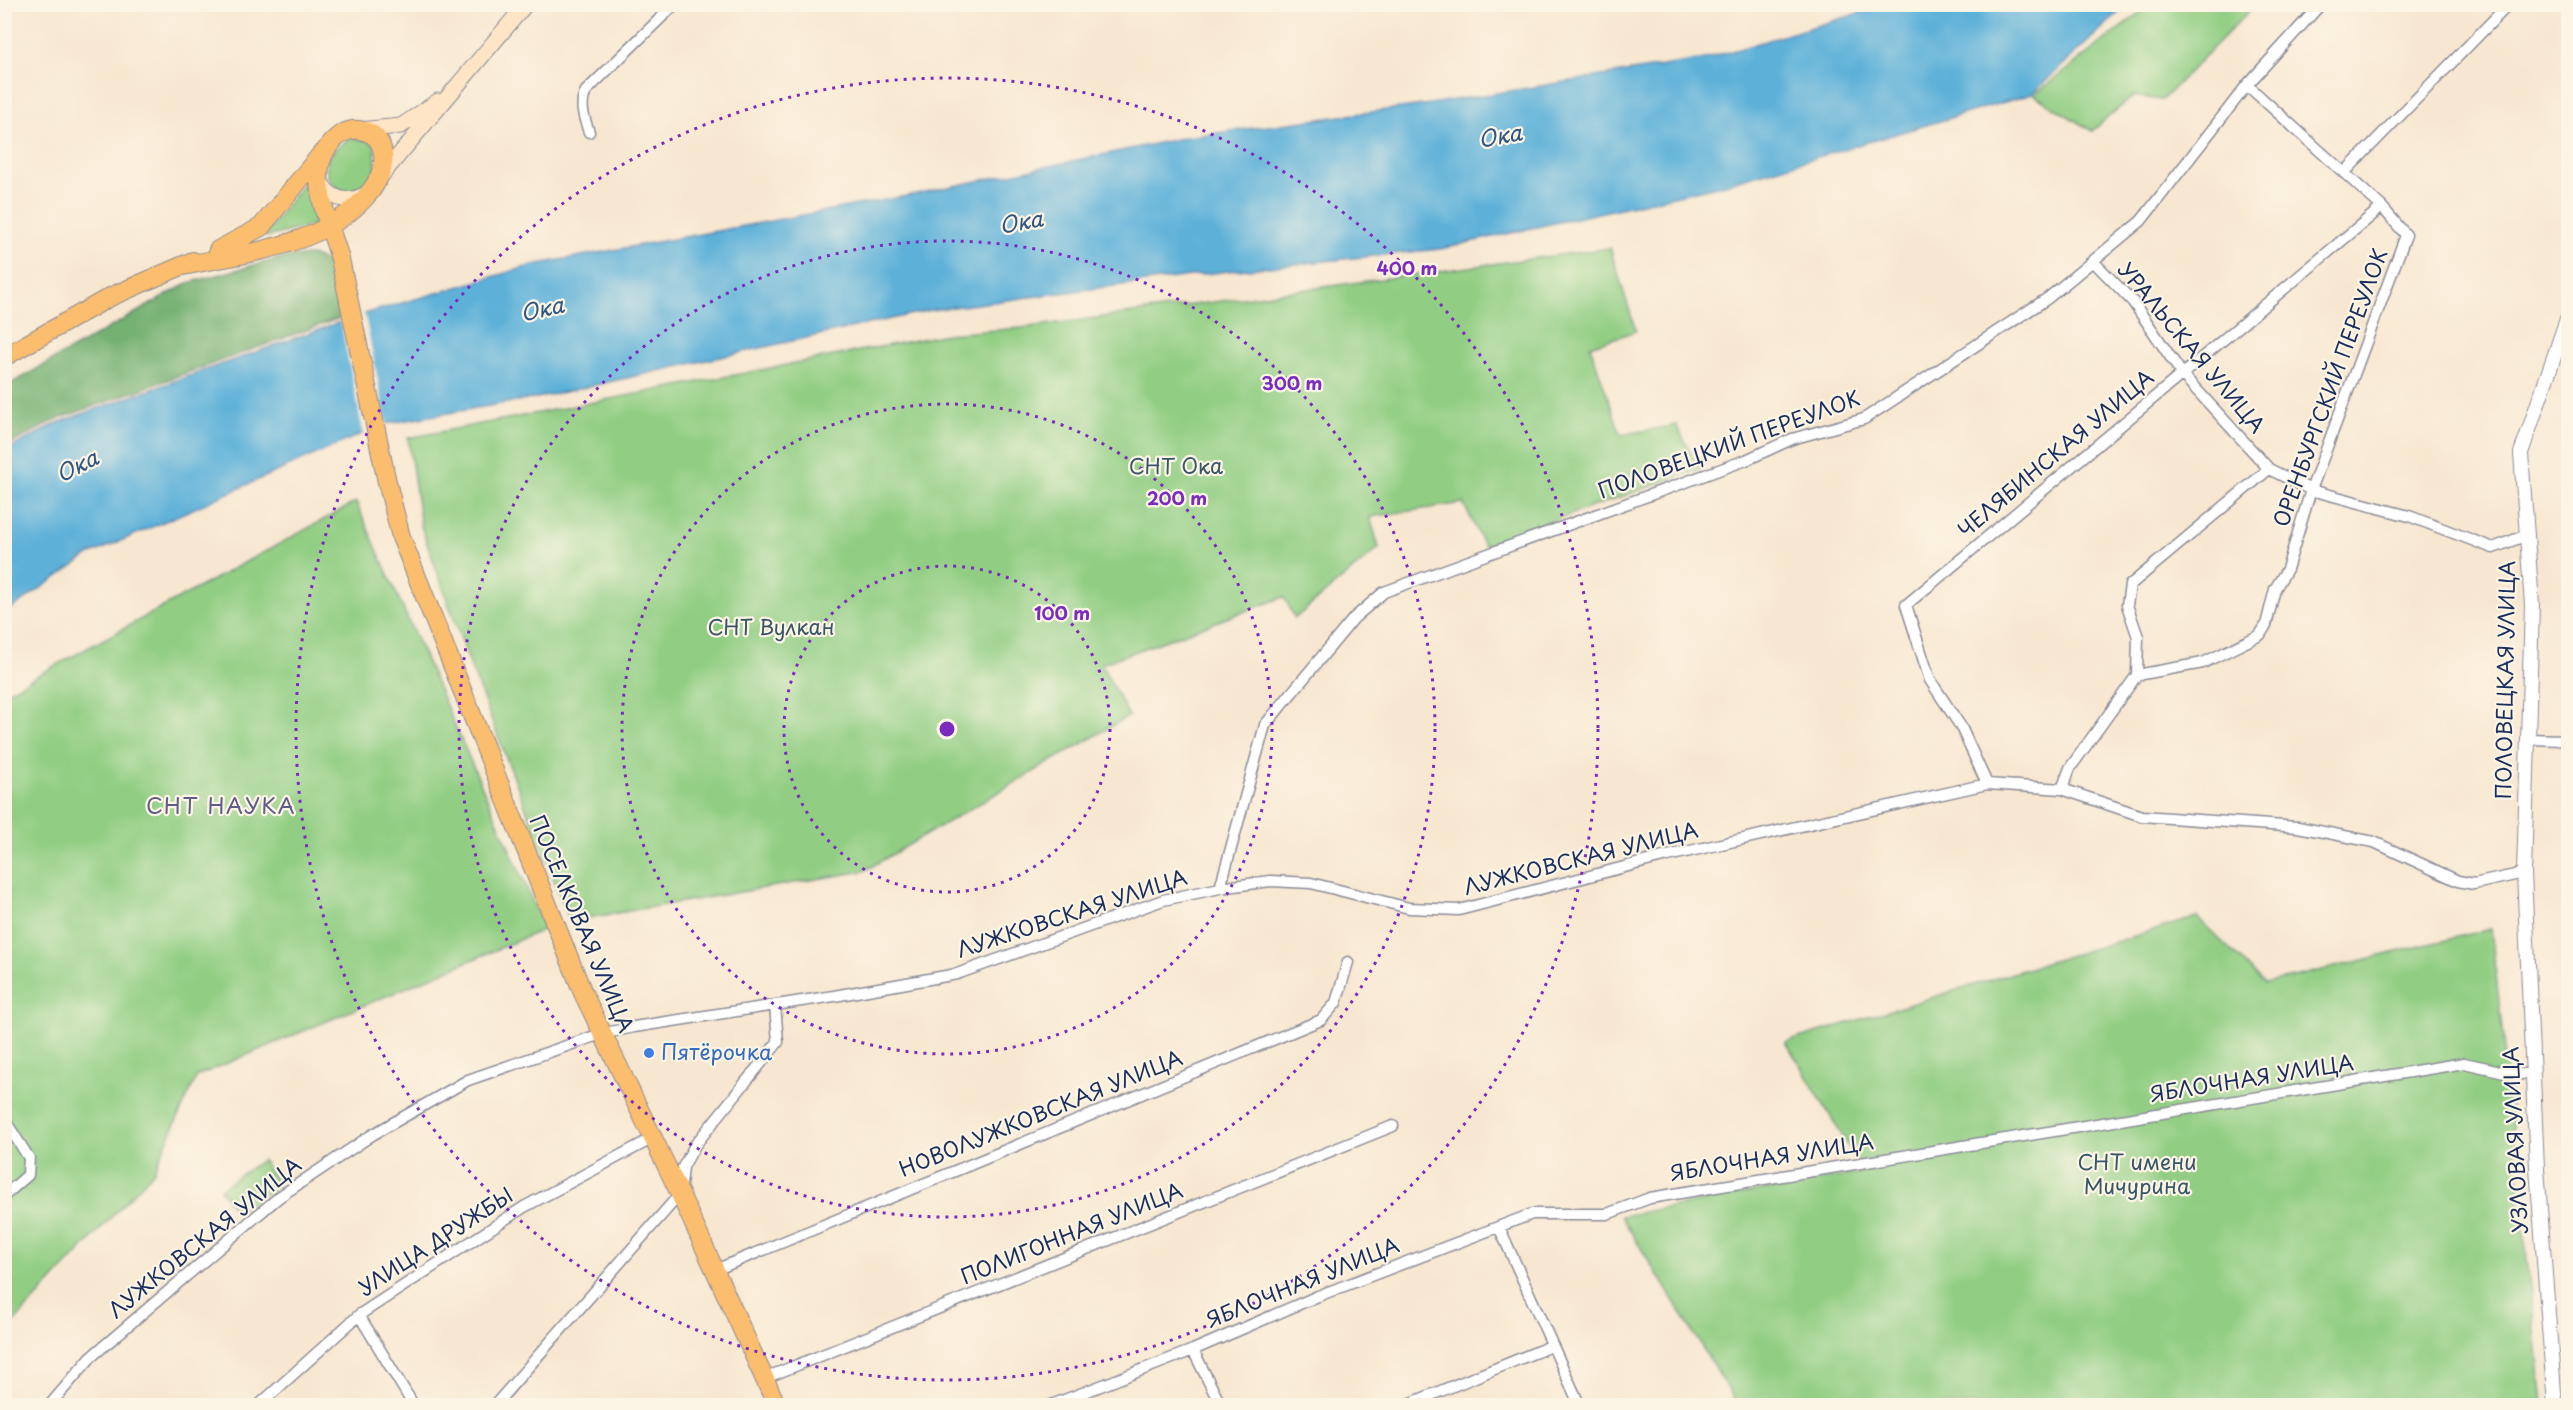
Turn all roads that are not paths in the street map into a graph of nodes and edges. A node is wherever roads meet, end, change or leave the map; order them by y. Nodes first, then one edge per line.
1 (526, 4) edge
2 (675, 4) edge
3 (2322, 4) edge
4 (2509, 4) edge
5 (2247, 85) junction
6 (452, 90) junction
7 (356, 130) junction
8 (589, 132) dead end
9 (324, 150) junction
10 (2344, 173) junction
11 (318, 179) junction
12 (375, 186) junction
13 (359, 206) junction
14 (2382, 207) junction
15 (332, 226) junction
16 (280, 245) junction
17 (2092, 261) junction
18 (341, 263) junction
19 (183, 266) junction
20 (2568, 316) edge
21 (4, 357) edge
22 (2182, 374) junction
23 (2269, 470) junction
24 (2311, 490) junction
25 (2527, 535) junction
26 (2137, 675) junction
27 (2527, 739) junction
28 (2568, 740) edge
29 (1987, 784) junction
30 (2062, 789) junction
31 (2524, 873) junction
32 (1221, 888) junction
33 (1348, 962) dead end
34 (775, 1005) junction
35 (601, 1034) junction
36 (2533, 1074) junction
37 (4, 1119) edge
38 (1393, 1126) dead end
39 (653, 1138) junction
40 (680, 1194) junction
41 (4, 1196) edge
42 (1499, 1227) junction
43 (715, 1270) junction
44 (359, 1316) junction
45 (1551, 1346) junction
46 (1193, 1350) junction
47 (765, 1378) junction
48 (407, 1403) edge
49 (49, 1406) edge
50 (258, 1406) edge
51 (494, 1406) edge
52 (777, 1406) edge
53 (1049, 1406) edge
54 (1221, 1406) edge
55 (1404, 1406) edge
56 (1580, 1406) edge
57 (2555, 1406) edge

1 - 6 main road
2 - 8 street
3 - 5 street, ПОЛОВЕЦКИЙ ПЕРЕУЛОК
4 - 10 street
5 - 10 street, ОРЕНБУРГСКИЙ ПЕРЕУЛОК
5 - 17 street, ПОЛОВЕЦКИЙ ПЕРЕУЛОК
6 - 7 main road
6 - 12 main road
7 - 9 highway
7 - 12 highway
9 - 11 highway
9 - 19 highway
10 - 14 street, ОРЕНБУРГСКИЙ ПЕРЕУЛОК
11 - 12 main road
11 - 15 highway, ПОСЕЛКОВАЯ УЛИЦА
12 - 13 highway
13 - 15 highway
13 - 18 highway
14 - 22 street, ЧЕЛЯБИНСКАЯ УЛИЦА
14 - 24 street, ОРЕНБУРГСКИЙ ПЕРЕУЛОК
15 - 16 highway
15 - 18 highway, ПОСЕЛКОВАЯ УЛИЦА
16 - 18 highway
16 - 19 highway
17 - 22 street, УРАЛЬСКАЯ УЛИЦА
17 - 32 street, ПОЛОВЕЦКИЙ ПЕРЕУЛОК
18 - 35 highway, ПОСЕЛКОВАЯ УЛИЦА
19 - 21 highway
20 - 25 street, ПОЛОВЕЦКАЯ УЛИЦА
22 - 23 street, УРАЛЬСКАЯ УЛИЦА
22 - 29 street, ЧЕЛЯБИНСКАЯ УЛИЦА
23 - 24 street, УРАЛЬСКАЯ УЛИЦА
23 - 26 street
24 - 25 street, УРАЛЬСКАЯ УЛИЦА
24 - 26 street, ОРЕНБУРГСКИЙ ПЕРЕУЛОК
25 - 27 street, ПОЛОВЕЦКАЯ УЛИЦА
26 - 30 street
27 - 28 street
27 - 31 street, ПОЛОВЕЦКАЯ УЛИЦА
29 - 30 street, ЛУЖКОВСКАЯ УЛИЦА
29 - 32 street, ЛУЖКОВСКАЯ УЛИЦА
30 - 31 street, ЛУЖКОВСКАЯ УЛИЦА
31 - 36 street, УЗЛОВАЯ УЛИЦА
32 - 34 street, ЛУЖКОВСКАЯ УЛИЦА
33 - 43 street, НОВОЛУЖКОВСКАЯ УЛИЦА
34 - 35 street, ЛУЖКОВСКАЯ УЛИЦА
34 - 40 street
35 - 39 highway, ПОСЕЛКОВАЯ УЛИЦА
35 - 49 street, ЛУЖКОВСКАЯ УЛИЦА
36 - 42 street, ЯБЛОЧНАЯ УЛИЦА
36 - 57 street, УЗЛОВАЯ УЛИЦА
37 - 41 street
38 - 47 street, ПОЛИГОННАЯ УЛИЦА
39 - 40 highway, ПОСЕЛКОВАЯ УЛИЦА
39 - 44 street, УЛИЦА ДРУЖБЫ
40 - 43 highway, ПОСЕЛКОВАЯ УЛИЦА
40 - 51 street
42 - 45 street
42 - 46 street, ЯБЛОЧНАЯ УЛИЦА
43 - 47 highway, ПОСЕЛКОВАЯ УЛИЦА
44 - 48 street
44 - 50 street, УЛИЦА ДРУЖБЫ
45 - 55 street
45 - 56 street
46 - 53 street, ЯБЛОЧНАЯ УЛИЦА
46 - 54 street
47 - 52 highway, ПОСЕЛКОВАЯ УЛИЦА

